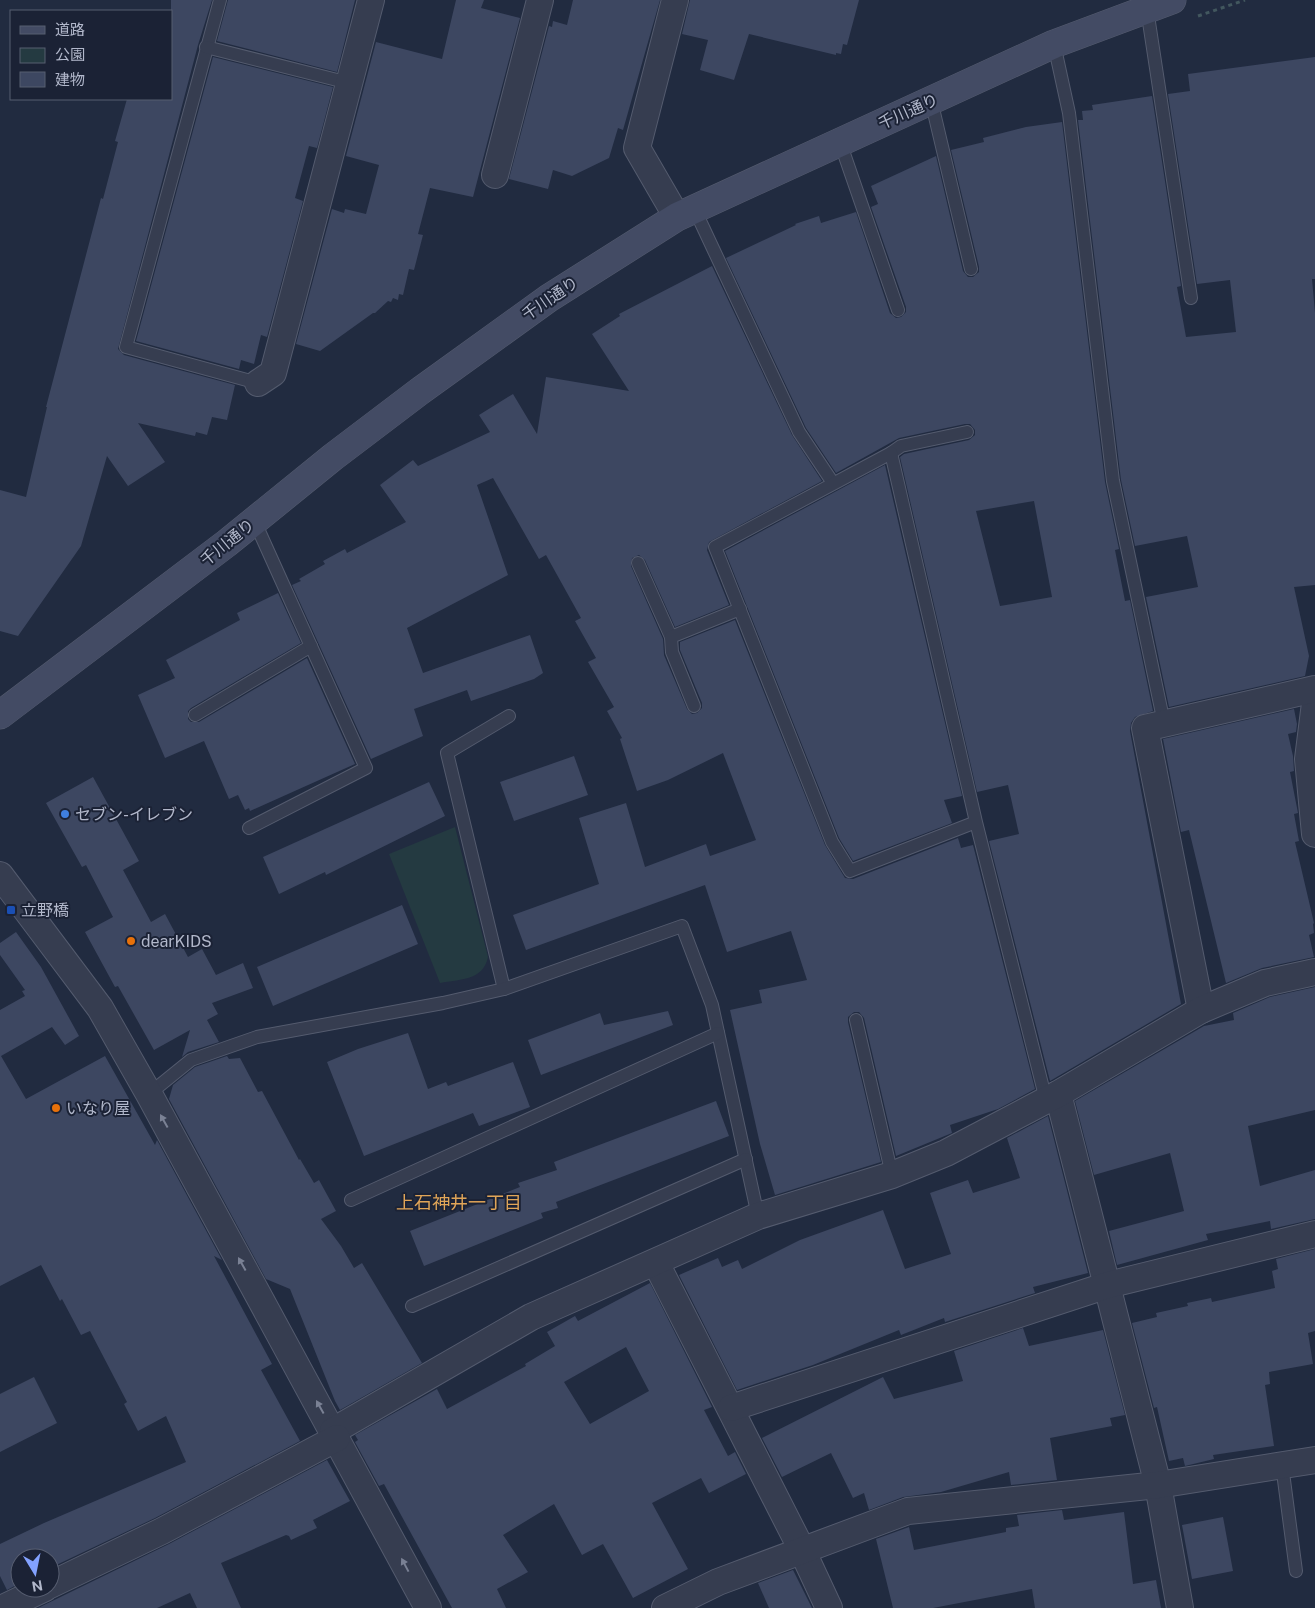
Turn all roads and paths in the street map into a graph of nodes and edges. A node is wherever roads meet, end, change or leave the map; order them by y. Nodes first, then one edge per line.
1 (220, 0) edge
2 (371, 0) edge
3 (540, 0) edge
4 (675, 0) edge
5 (1172, 0) edge
6 (1146, 9) junction
7 (1054, 44) junction
8 (206, 47) junction
9 (349, 83) junction
10 (931, 100) junction
11 (840, 142) junction
12 (495, 175) dead end
13 (685, 212) junction
14 (971, 269) dead end
15 (1191, 298) dead end
16 (898, 310) dead end
17 (258, 383) joint
18 (967, 432) dead end
19 (891, 453) junction
20 (833, 483) junction
21 (254, 520) junction
22 (638, 563) dead end
23 (740, 610) junction
24 (671, 637) junction
25 (311, 646) junction
26 (1315, 688) edge
27 (1315, 702) edge
28 (694, 706) dead end
29 (0, 715) edge
30 (195, 715) dead end
31 (509, 716) dead end
32 (1164, 723) junction
33 (1312, 758) edge
34 (976, 822) junction
35 (249, 828) dead end
36 (1315, 834) edge
37 (0, 875) edge
38 (1315, 972) edge
39 (504, 989) junction
40 (1200, 1010) junction
41 (856, 1020) dead end
42 (718, 1033) junction
43 (149, 1094) junction
44 (1052, 1097) junction
45 (746, 1159) junction
46 (892, 1175) junction
47 (351, 1200) dead end
48 (758, 1216) junction
49 (1315, 1234) edge
50 (656, 1263) junction
51 (1108, 1285) junction
52 (412, 1306) dead end
53 (731, 1408) junction
54 (335, 1435) junction
55 (1315, 1460) edge
56 (1282, 1465) junction
57 (1158, 1485) junction
58 (802, 1550) junction
59 (1296, 1571) dead end
60 (60, 1580) edge
61 (24, 1598) edge
62 (3, 1608) edge
63 (428, 1608) edge
64 (665, 1608) edge
65 (828, 1608) edge
66 (1180, 1608) edge

1 - 8 lane
2 - 9 street
3 - 12 street
4 - 13 street
5 - 6 main road, 千川通り
6 - 7 main road, 千川通り
6 - 15 lane
7 - 10 main road, 千川通り
7 - 32 lane
8 - 9 lane
8 - 17 lane
9 - 17 street
10 - 11 main road, 千川通り
10 - 14 lane
11 - 13 main road, 千川通り
11 - 16 lane
13 - 20 lane
13 - 21 main road, 千川通り
18 - 19 lane
19 - 20 lane
19 - 34 lane
20 - 23 lane
21 - 25 lane
21 - 29 main road, 千川通り
22 - 24 lane
23 - 24 lane
23 - 34 lane
24 - 28 lane
25 - 30 lane
25 - 35 lane
26 - 32 street
27 - 33 street
31 - 39 lane
32 - 40 street
33 - 36 street
34 - 44 lane
37 - 43 street
38 - 40 street
39 - 42 lane
39 - 43 lane
40 - 44 street
41 - 46 lane
42 - 45 lane
42 - 47 lane
54 -> 43 street
44 - 46 street
44 - 51 street
45 - 48 lane
45 - 52 lane
46 - 48 street
48 - 50 street
49 - 51 street
50 - 53 street
50 - 54 street
51 - 53 street
51 - 57 street
53 - 58 street
54 - 60 street
63 -> 54 street
55 - 56 street
56 - 57 street
56 - 59 lane
57 - 58 street
57 - 66 street
58 - 64 street
58 - 65 street
61 - 62 street

